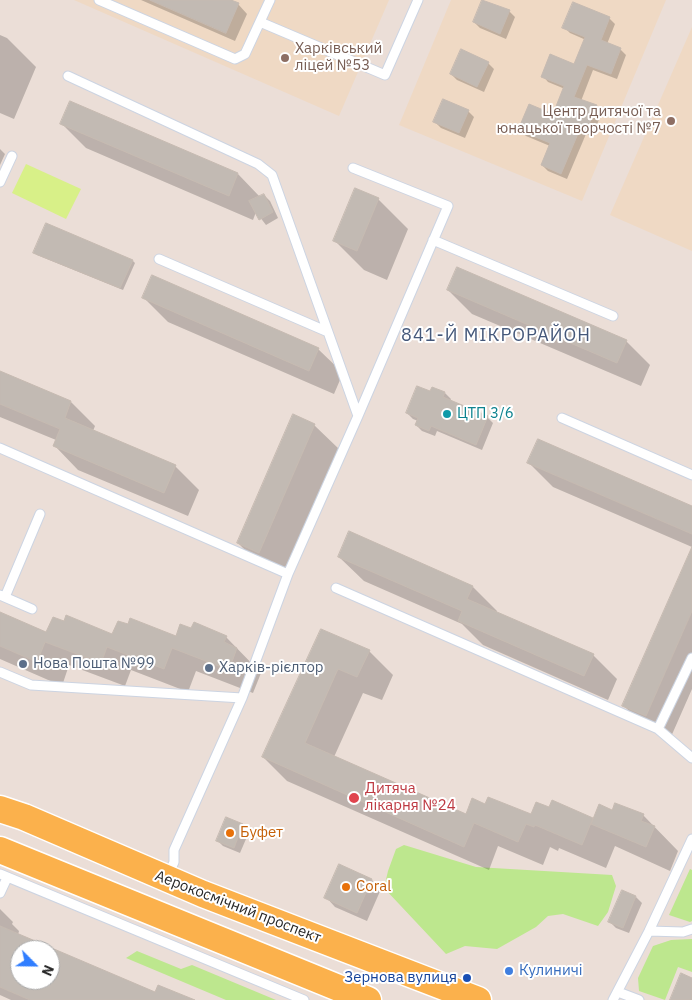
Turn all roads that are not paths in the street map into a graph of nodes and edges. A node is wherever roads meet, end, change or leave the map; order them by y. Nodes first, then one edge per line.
1 (99, 0) edge
2 (270, 0) edge
3 (418, 0) edge
4 (260, 22) junction
5 (68, 76) dead end
6 (12, 156) dead end
7 (352, 168) dead end
8 (0, 182) edge
9 (433, 240) junction
10 (159, 259) dead end
11 (613, 316) dead end
12 (328, 332) junction
13 (358, 416) junction
14 (562, 418) dead end
15 (0, 448) edge
16 (692, 475) edge
17 (40, 514) dead end
18 (288, 574) junction
19 (336, 588) dead end
20 (3, 596) edge
21 (32, 609) dead end
22 (692, 658) edge
23 (0, 672) edge
24 (242, 698) junction
25 (658, 729) junction
26 (692, 758) edge
27 (0, 809) edge
28 (691, 845) edge
29 (0, 850) edge
30 (3, 876) edge
31 (166, 879) junction
32 (0, 893) edge
33 (692, 930) edge
34 (649, 931) junction
35 (618, 992) junction
36 (304, 1000) edge
37 (368, 1000) edge
38 (478, 1000) edge
39 (613, 1000) edge
40 (639, 1000) edge

1 - 4 lane
2 - 4 lane
3 - 4 lane
5 - 12 lane
6 - 8 lane
7 - 9 lane
9 - 11 lane
9 - 13 lane
10 - 12 lane
12 - 13 lane
13 - 18 lane
14 - 16 lane
15 - 18 lane
17 - 20 lane
18 - 24 lane
19 - 25 lane
20 - 21 lane
22 - 25 lane
23 - 24 lane
24 - 31 lane
25 - 26 lane
27 - 31 main road, Аерокосмічний проспект
28 - 34 lane
29 - 37 main road
30 - 32 lane
30 - 36 lane
31 - 38 main road, Аерокосмічний проспект
33 - 34 lane
34 - 35 lane
35 - 39 lane
35 - 40 lane

